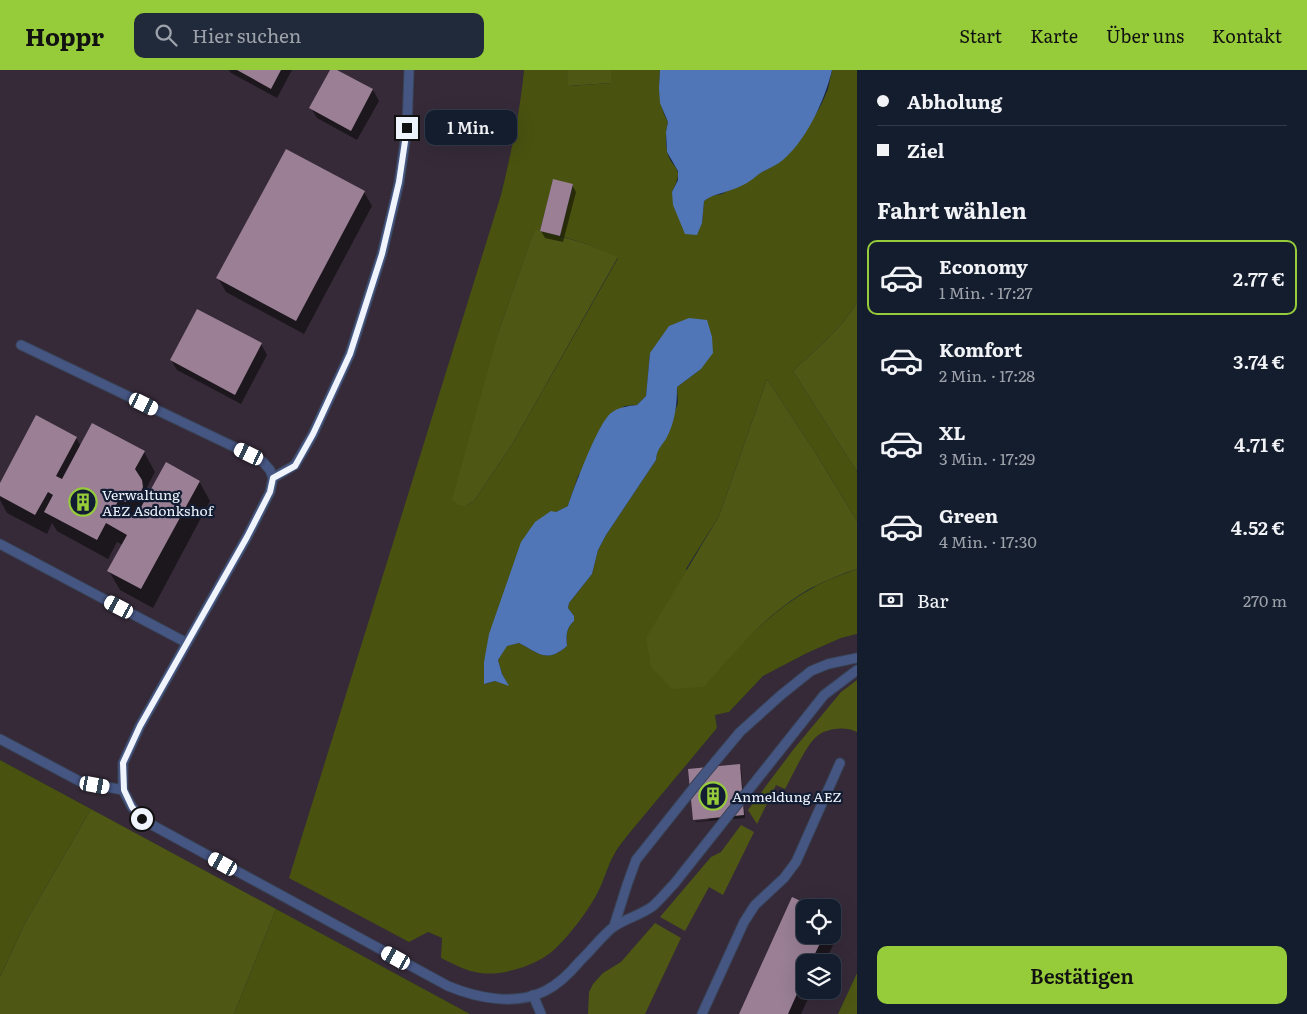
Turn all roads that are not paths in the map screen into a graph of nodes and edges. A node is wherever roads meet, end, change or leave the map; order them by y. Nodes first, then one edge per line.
1 (409, 70) edge
2 (21, 345) dead end
3 (273, 478) junction
4 (0, 544) edge
5 (187, 643) junction
6 (857, 658) edge
7 (857, 670) edge
8 (0, 739) edge
9 (840, 763) dead end
10 (124, 790) junction
11 (614, 926) junction
12 (533, 995) junction
13 (541, 1014) edge
14 (702, 1014) edge

1 - 3 lane
2 - 3 lane
3 - 5 lane
4 - 5 lane
5 - 10 lane
6 - 11 lane
7 - 11 lane
8 - 10 lane
9 - 14 lane
10 - 12 lane
11 - 12 lane
12 - 13 lane

